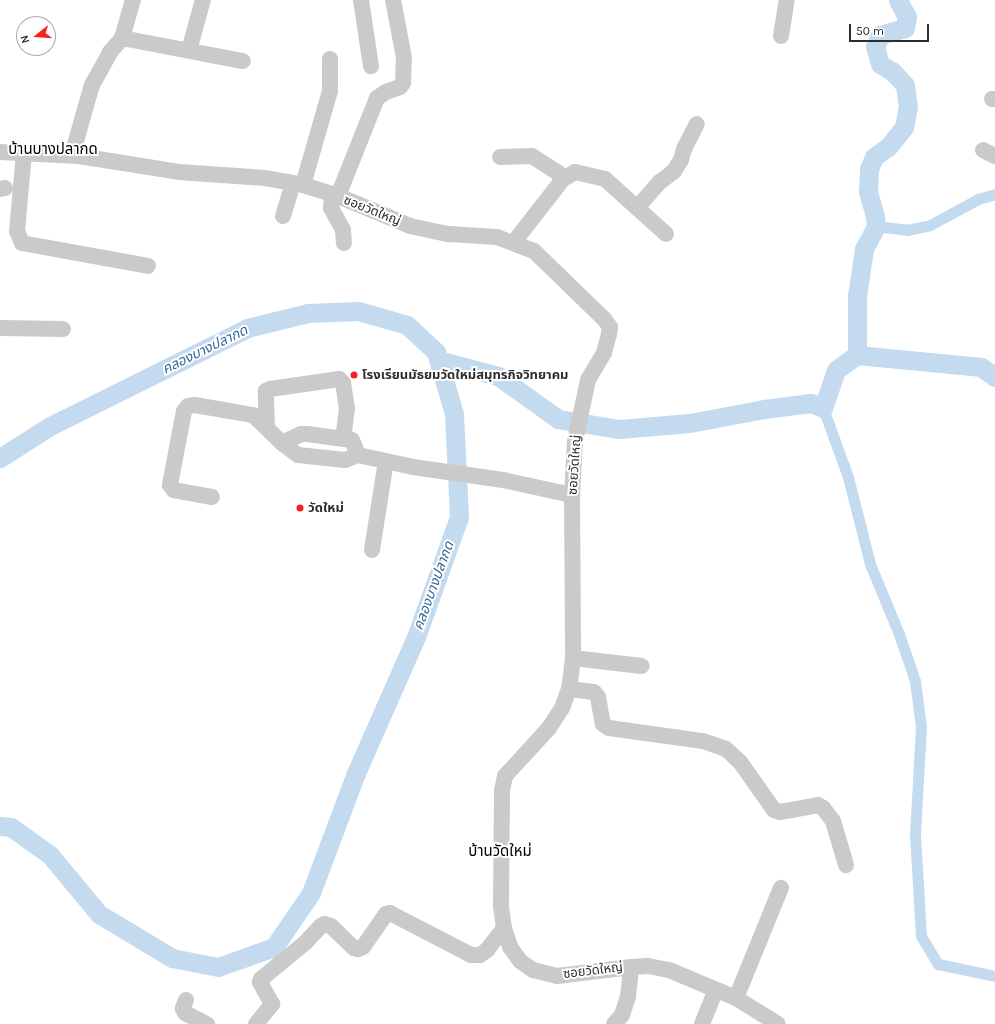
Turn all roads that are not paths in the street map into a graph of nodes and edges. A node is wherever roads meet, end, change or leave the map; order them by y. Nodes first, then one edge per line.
1 (133, 0) edge
2 (203, 0) edge
3 (361, 0) edge
4 (393, 0) edge
5 (787, 0) edge
6 (781, 36) dead end
7 (122, 38) junction
8 (189, 50) junction
9 (330, 59) dead end
10 (243, 61) dead end
11 (371, 66) dead end
12 (697, 124) dead end
13 (0, 152) edge
14 (24, 153) junction
15 (72, 155) junction
16 (500, 156) dead end
17 (566, 178) junction
18 (298, 184) junction
19 (335, 195) junction
20 (637, 208) junction
21 (283, 216) dead end
22 (666, 234) dead end
23 (514, 242) junction
24 (344, 243) dead end
25 (148, 266) dead end
26 (0, 328) edge
27 (62, 329) dead end
28 (267, 428) junction
29 (343, 439) junction
30 (282, 443) junction
31 (358, 455) junction
32 (386, 461) junction
33 (572, 495) junction
34 (212, 497) dead end
35 (372, 550) dead end
36 (573, 658) junction
37 (642, 666) dead end
38 (569, 689) junction
39 (846, 865) dead end
40 (781, 888) dead end
41 (504, 928) junction
42 (631, 966) junction
43 (716, 990) junction
44 (736, 998) junction
45 (186, 1000) dead end
46 (207, 1024) edge
47 (256, 1024) edge
48 (614, 1024) edge
49 (702, 1024) edge
50 (778, 1024) edge

1 - 7 street
2 - 8 street
3 - 11 street
4 - 19 street
5 - 6 street
7 - 8 street
7 - 15 street
8 - 10 street
9 - 18 street
12 - 20 street
13 - 14 street, ซอยวัดใหญ่
14 - 15 street, ซอยวัดใหญ่
14 - 25 street
15 - 18 street, ซอยวัดใหญ่
16 - 17 street
17 - 20 street
17 - 23 street
18 - 19 street, ซอยวัดใหญ่
18 - 21 street
19 - 23 street, ซอยวัดใหญ่
19 - 24 street
20 - 22 street
23 - 33 street, ซอยวัดใหญ่
26 - 27 street
28 - 29 street
28 - 30 street
28 - 34 street
29 - 30 street
29 - 31 street
30 - 31 street
31 - 32 street
32 - 33 street
32 - 35 street
33 - 36 street, ซอยวัดใหญ่
36 - 37 street
36 - 38 street, ซอยวัดใหญ่
38 - 39 street
38 - 41 street, ซอยวัดใหญ่
40 - 44 street
41 - 42 street, ซอยวัดใหญ่
41 - 47 street
42 - 43 street, ซอยวัดใหญ่
42 - 48 street
43 - 44 street, ซอยวัดใหญ่
43 - 49 street
44 - 50 street, ซอยวัดใหญ่
45 - 46 street

